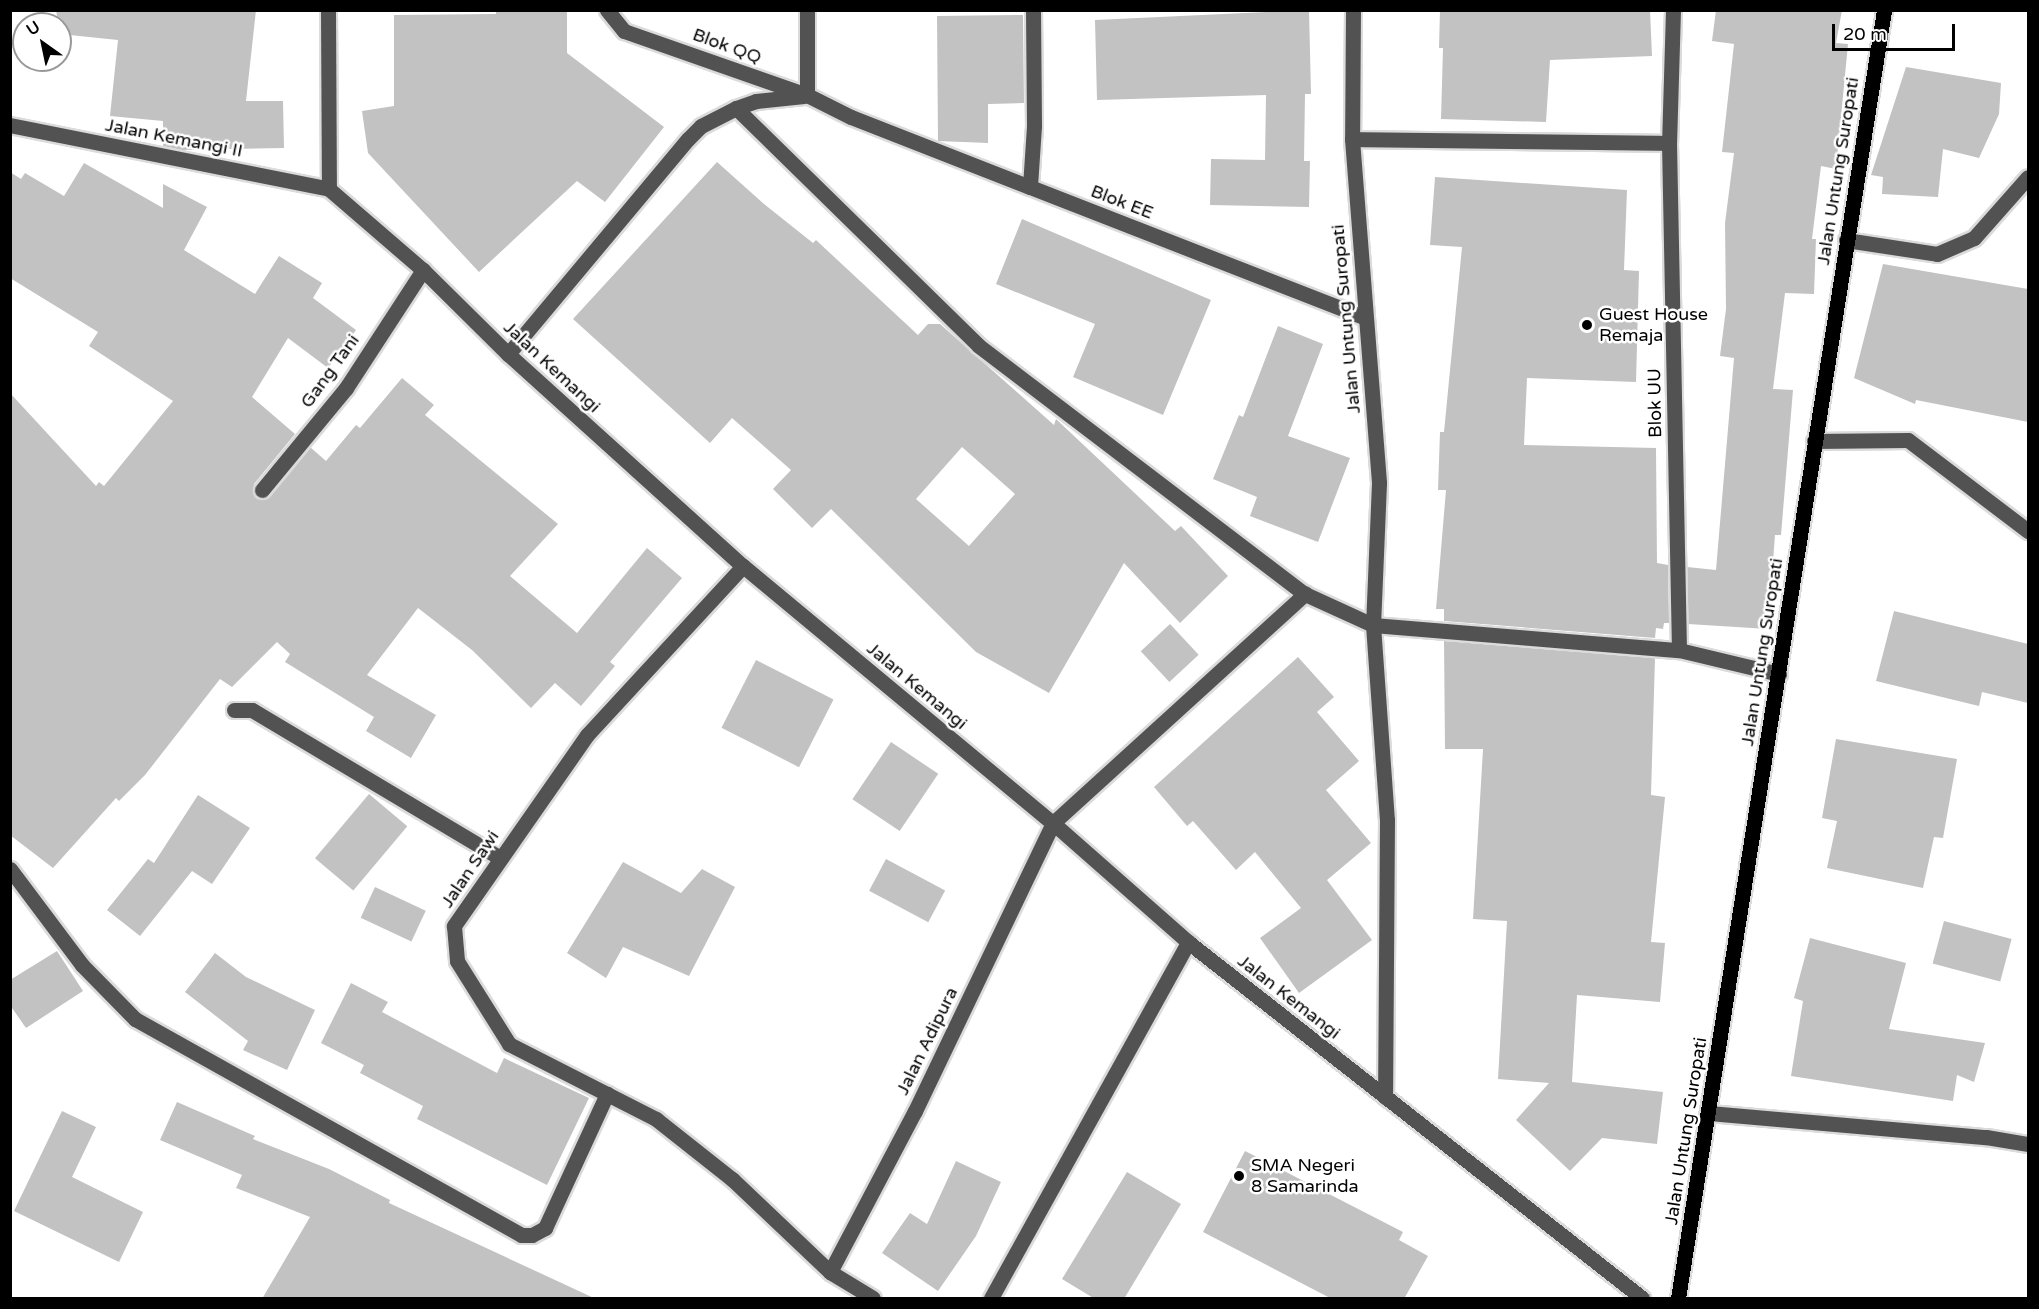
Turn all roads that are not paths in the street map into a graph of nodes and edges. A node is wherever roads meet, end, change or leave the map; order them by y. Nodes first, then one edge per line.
1 (328, 10) edge
2 (607, 10) edge
3 (807, 10) edge
4 (1033, 10) edge
5 (1353, 10) edge
6 (1673, 10) edge
7 (1884, 10) edge
8 (807, 95) junction
9 (736, 108) junction
10 (10, 125) edge
11 (1352, 139) junction
12 (1669, 143) junction
13 (2028, 177) edge
14 (1030, 187) junction
15 (329, 189) junction
16 (1846, 240) junction
17 (423, 270) junction
18 (1364, 317) junction
19 (508, 354) junction
20 (1814, 441) junction
21 (262, 490) dead end
22 (2028, 531) edge
23 (743, 567) junction
24 (1305, 594) junction
25 (1373, 625) junction
26 (1678, 650) junction
27 (1779, 674) junction
28 (234, 710) dead end
29 (1053, 823) junction
30 (500, 858) junction
31 (10, 869) edge
32 (1188, 942) junction
33 (608, 1094) junction
34 (1384, 1097) junction
35 (1709, 1113) junction
36 (2028, 1144) edge
37 (830, 1272) junction
38 (873, 1299) edge
39 (991, 1299) edge
40 (1642, 1299) edge
41 (1678, 1299) edge

1 - 15 street
2 - 8 street, Blok QQ
3 - 8 street
4 - 14 street
5 - 11 street, Jalan Untung Suropati
6 - 12 street, Blok UU
7 - 16 main road, Jalan Untung Suropati
8 - 9 street
8 - 14 street, Blok QQ
9 - 19 street
9 - 24 street
10 - 15 street, Jalan Kemangi II
11 - 12 street
11 - 18 street, Jalan Untung Suropati
12 - 26 street, Blok UU
13 - 16 street
14 - 18 street, Blok EE
15 - 17 street, Jalan Kemangi
16 - 20 main road, Jalan Untung Suropati
17 - 19 street, Jalan Kemangi
17 - 21 street, Gang Tani
18 - 25 street, Jalan Untung Suropati
19 - 23 street, Jalan Kemangi
20 - 22 street
20 - 27 main road, Jalan Untung Suropati
23 - 29 street, Jalan Kemangi
23 - 30 street, Jalan Sawi
24 - 25 street
24 - 29 street
25 - 26 street
25 - 34 street, Jalan Untung Suropati
26 - 27 street
27 - 35 main road, Jalan Untung Suropati
28 - 30 street
29 - 32 street, Jalan Kemangi
29 - 37 street, Jalan Adipura
30 - 33 street, Jalan Sawi
31 - 33 street
32 - 34 street, Jalan Kemangi
32 - 39 street
33 - 37 street, Jalan Sawi
34 - 40 street, Jalan Kemangi
35 - 36 street
35 - 41 main road, Jalan Untung Suropati
37 - 38 street, Jalan Sawi

